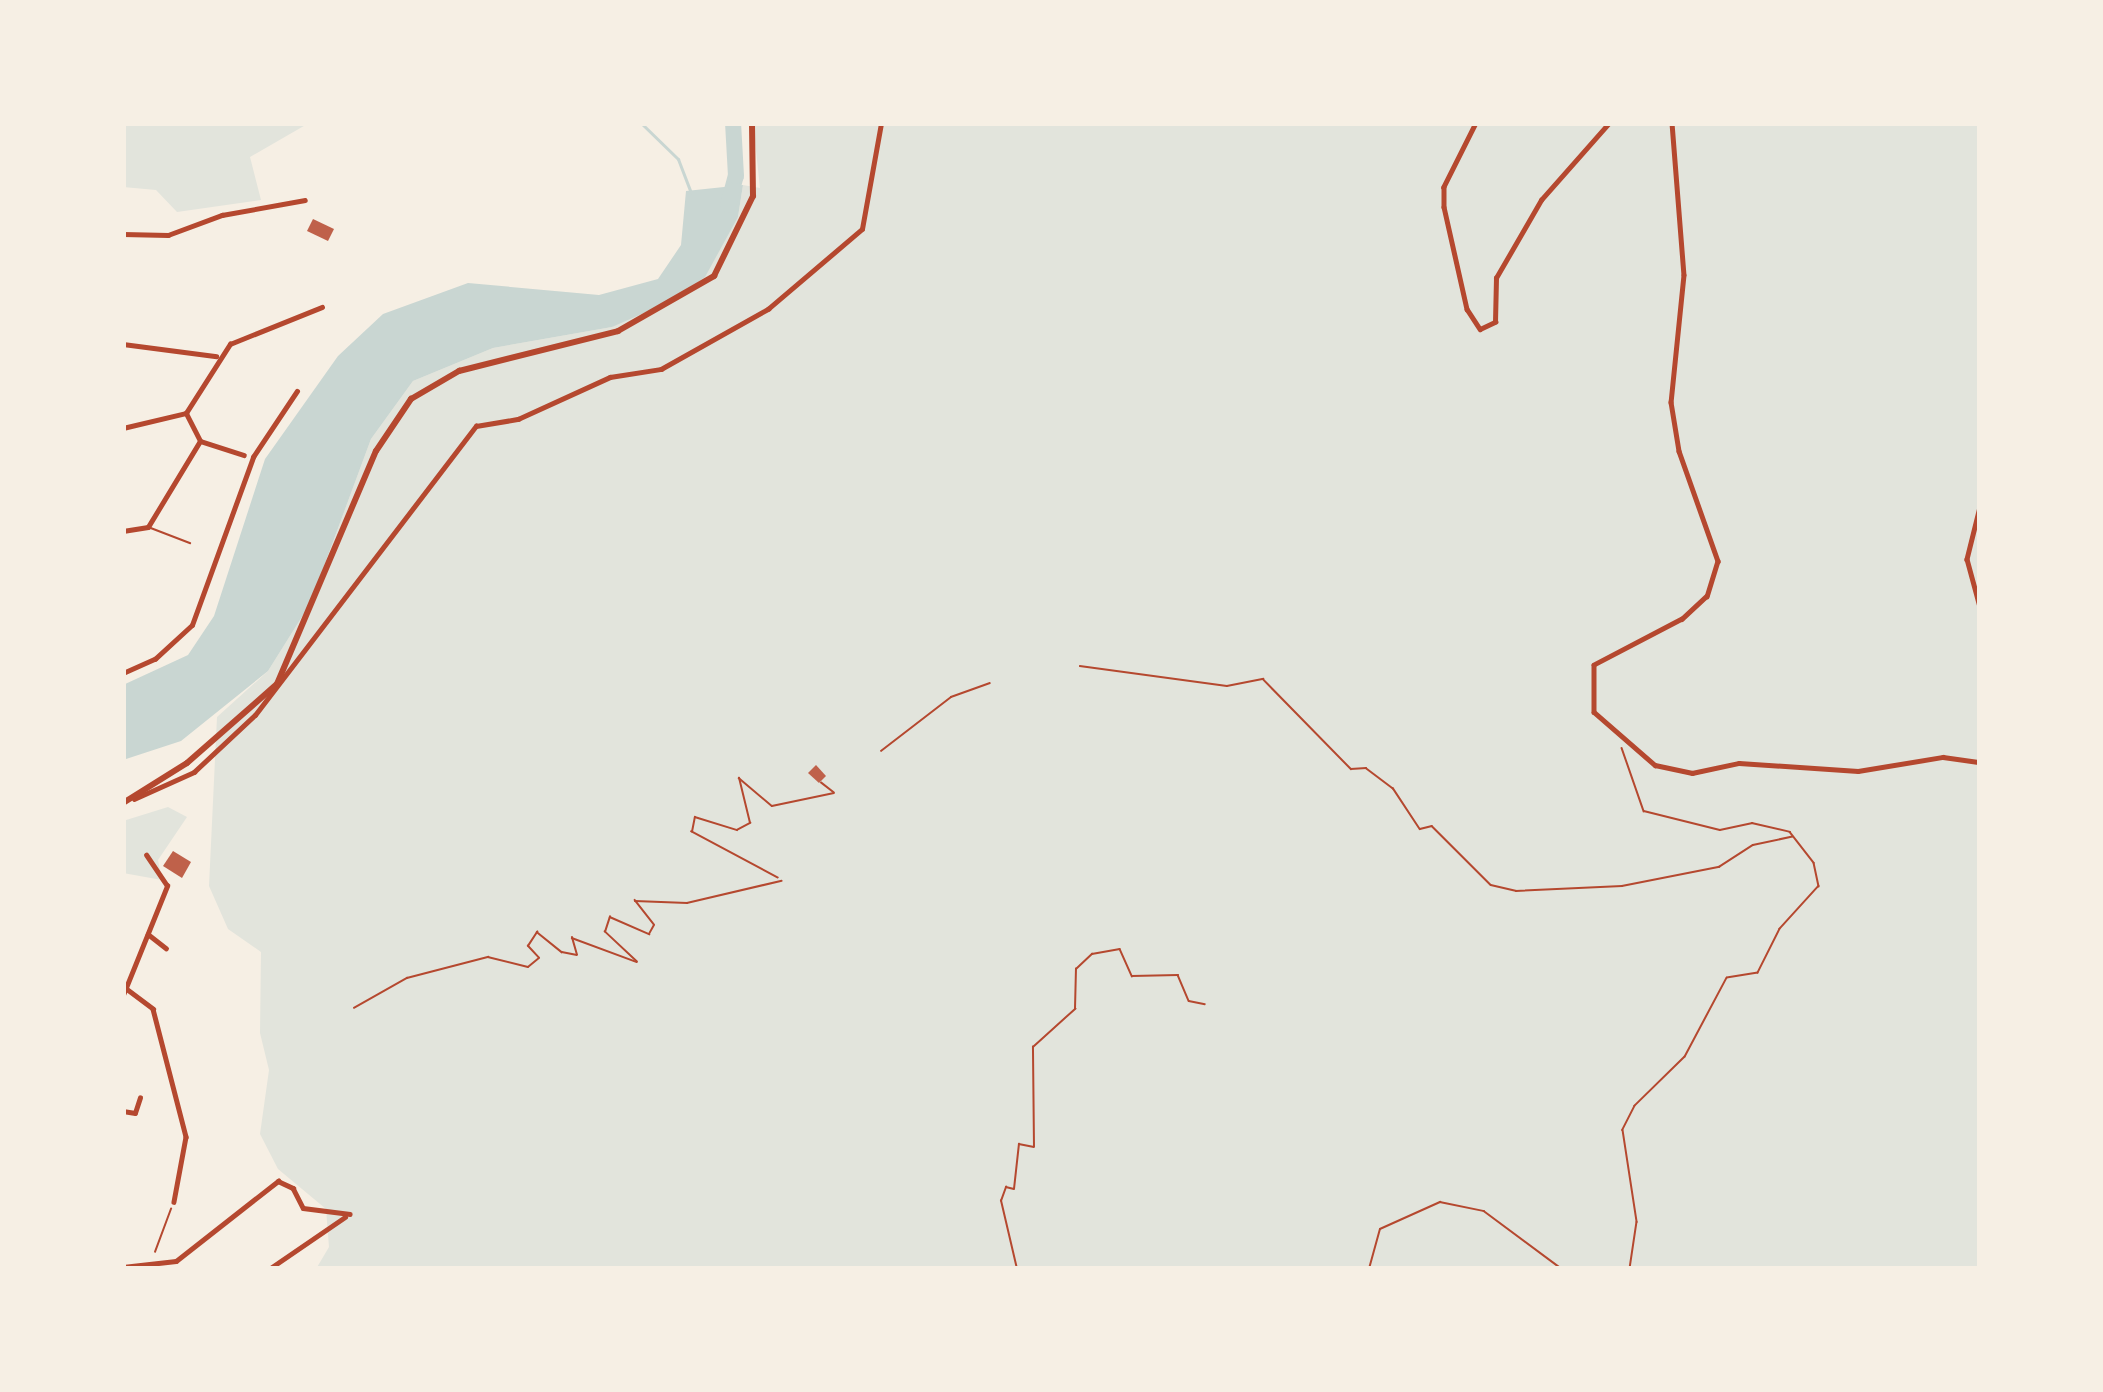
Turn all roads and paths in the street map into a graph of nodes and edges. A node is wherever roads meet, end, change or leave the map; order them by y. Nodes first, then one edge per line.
1 (752, 123) edge
2 (881, 123) edge
3 (1476, 123) edge
4 (1610, 123) edge
5 (1672, 123) edge
6 (305, 200) dead end
7 (123, 233) edge
8 (322, 307) dead end
9 (123, 344) edge
10 (216, 356) junction
11 (297, 391) dead end
12 (186, 413) junction
13 (123, 428) edge
14 (200, 441) junction
15 (244, 454) dead end
16 (1980, 507) edge
17 (148, 527) junction
18 (123, 531) edge
19 (190, 542) dead end
20 (1980, 607) edge
21 (1080, 666) dead end
22 (123, 673) edge
23 (990, 683) dead end
24 (1619, 742) junction
25 (881, 752) dead end
26 (1980, 762) edge
27 (821, 783) dead end
28 (123, 803) edge
29 (1792, 837) junction
30 (146, 855) dead end
31 (148, 934) junction
32 (166, 948) dead end
33 (124, 990) edge
34 (1205, 1004) dead end
35 (355, 1008) dead end
36 (140, 1098) dead end
37 (123, 1111) edge
38 (174, 1202) joint
39 (123, 1267) edge
40 (149, 1267) edge
41 (269, 1269) edge
42 (1017, 1269) edge
43 (1369, 1269) edge
44 (1562, 1269) edge
45 (1630, 1269) edge

1 - 28 main road
2 - 28 street
3 - 4 street
5 - 24 street
6 - 7 street
8 - 10 street
9 - 10 street
10 - 12 street
11 - 22 street
12 - 13 street
12 - 14 street
14 - 15 street
14 - 17 street
16 - 20 street
17 - 18 street
17 - 19 lane
21 - 29 path
23 - 25 path
24 - 26 street
24 - 29 path
27 - 35 path
29 - 45 path
30 - 31 street
31 - 32 street
31 - 33 street
33 - 38 street
34 - 42 path
36 - 37 street
38 - 40 path
39 - 40 street
40 - 41 street
43 - 44 path

